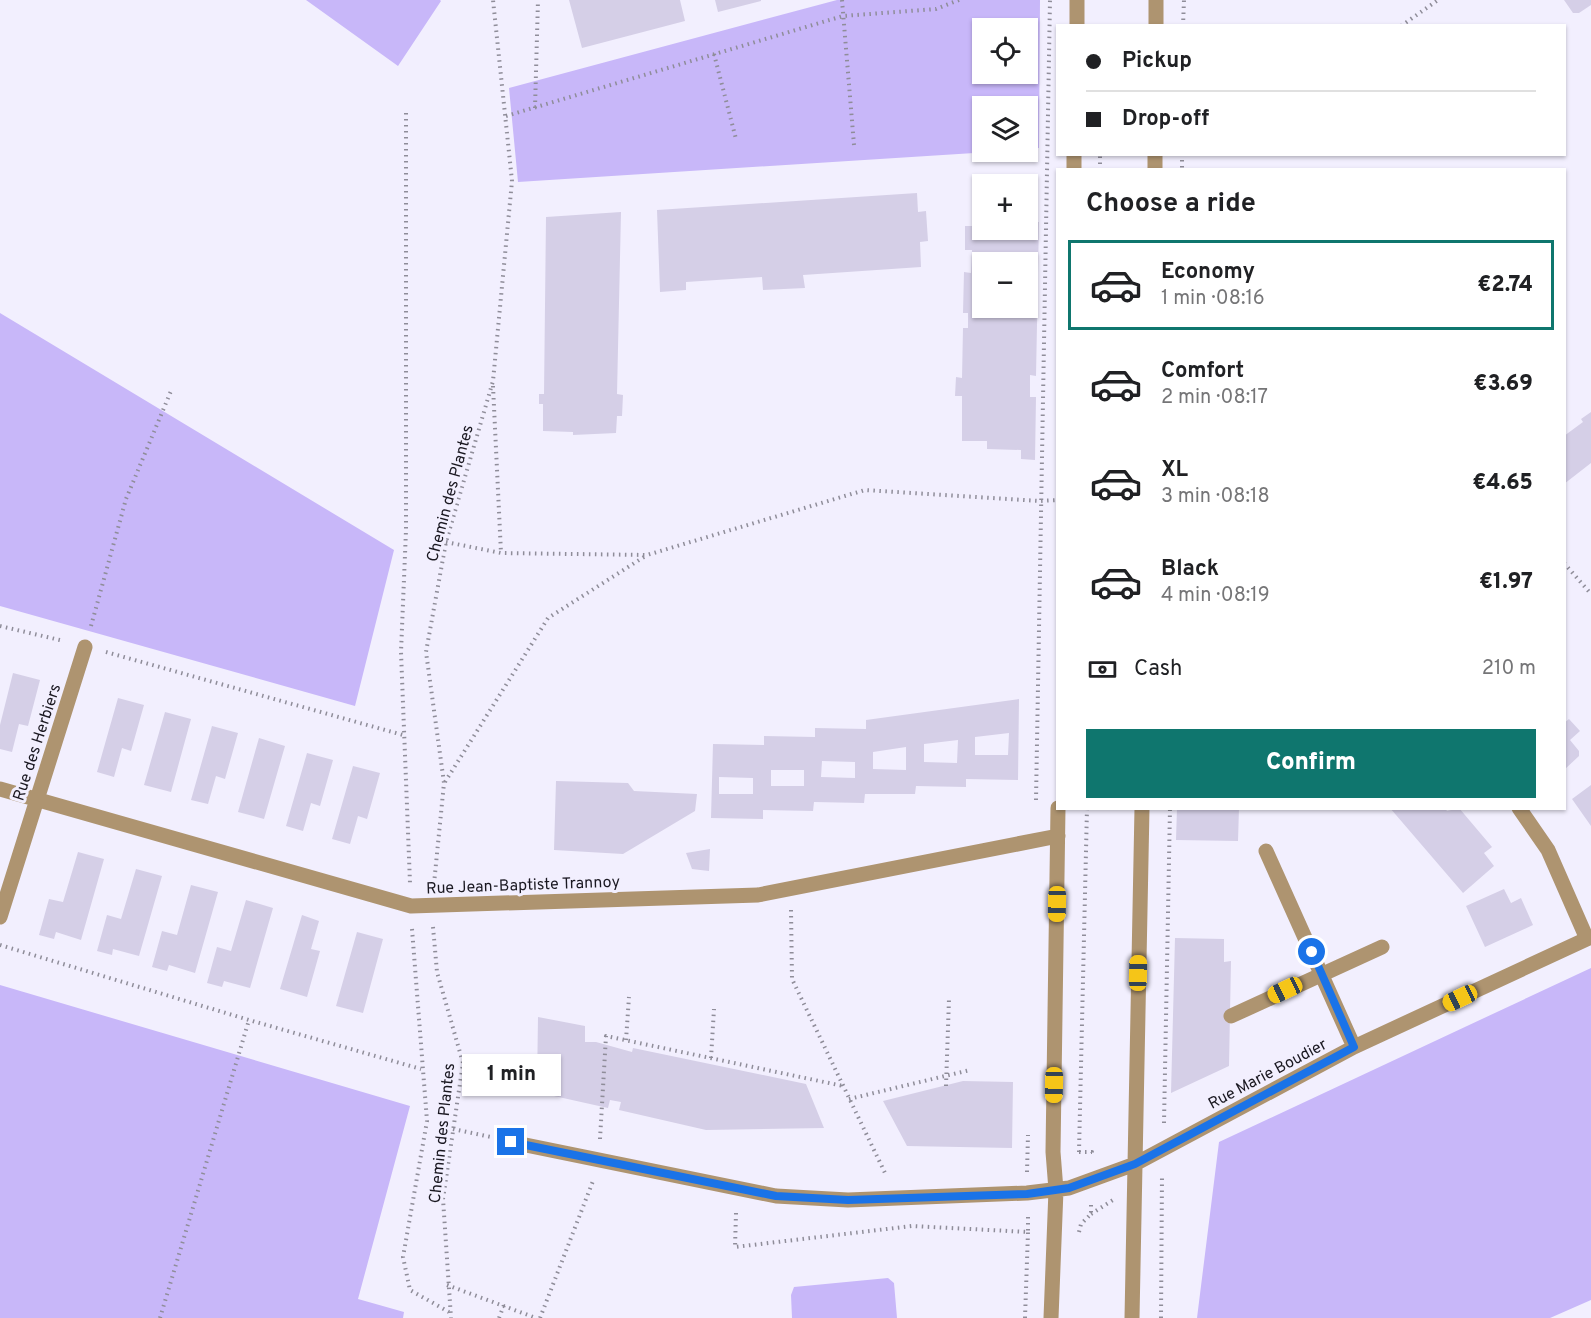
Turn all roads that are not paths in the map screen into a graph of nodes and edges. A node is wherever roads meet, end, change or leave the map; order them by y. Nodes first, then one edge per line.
1 (1077, 0) edge
2 (1156, 0) edge
3 (1077, 24) edge
4 (1156, 24) edge
5 (85, 647) road end
6 (0, 789) edge
7 (36, 800) junction
8 (1058, 810) edge
9 (1142, 810) edge
10 (1520, 810) edge
11 (1058, 836) junction
12 (1266, 851) dead end
13 (0, 917) edge
14 (1589, 938) edge
15 (1382, 947) dead end
16 (1321, 973) junction
17 (1231, 1016) dead end
18 (1354, 1047) junction
19 (511, 1142) road end
20 (1135, 1164) junction
21 (1056, 1190) junction
22 (1051, 1318) edge
23 (1132, 1318) edge

1 - 3 street
2 - 4 street
5 - 7 street, Rue des Herbiers
6 - 7 street, Rue Jean-Baptiste Trannoy
7 - 11 street, Rue Jean-Baptiste Trannoy
7 - 13 street, Rue des Herbiers
8 - 11 street
9 - 20 street
10 - 14 street
11 - 21 street
12 - 16 street
14 - 18 street, Rue Marie Boudier
15 - 16 street
16 - 17 street
16 - 18 street
18 - 20 street, Rue Marie Boudier
19 - 21 street, Rue Marie Boudier
20 - 21 street, Rue Marie Boudier
20 - 23 street
21 - 22 street

